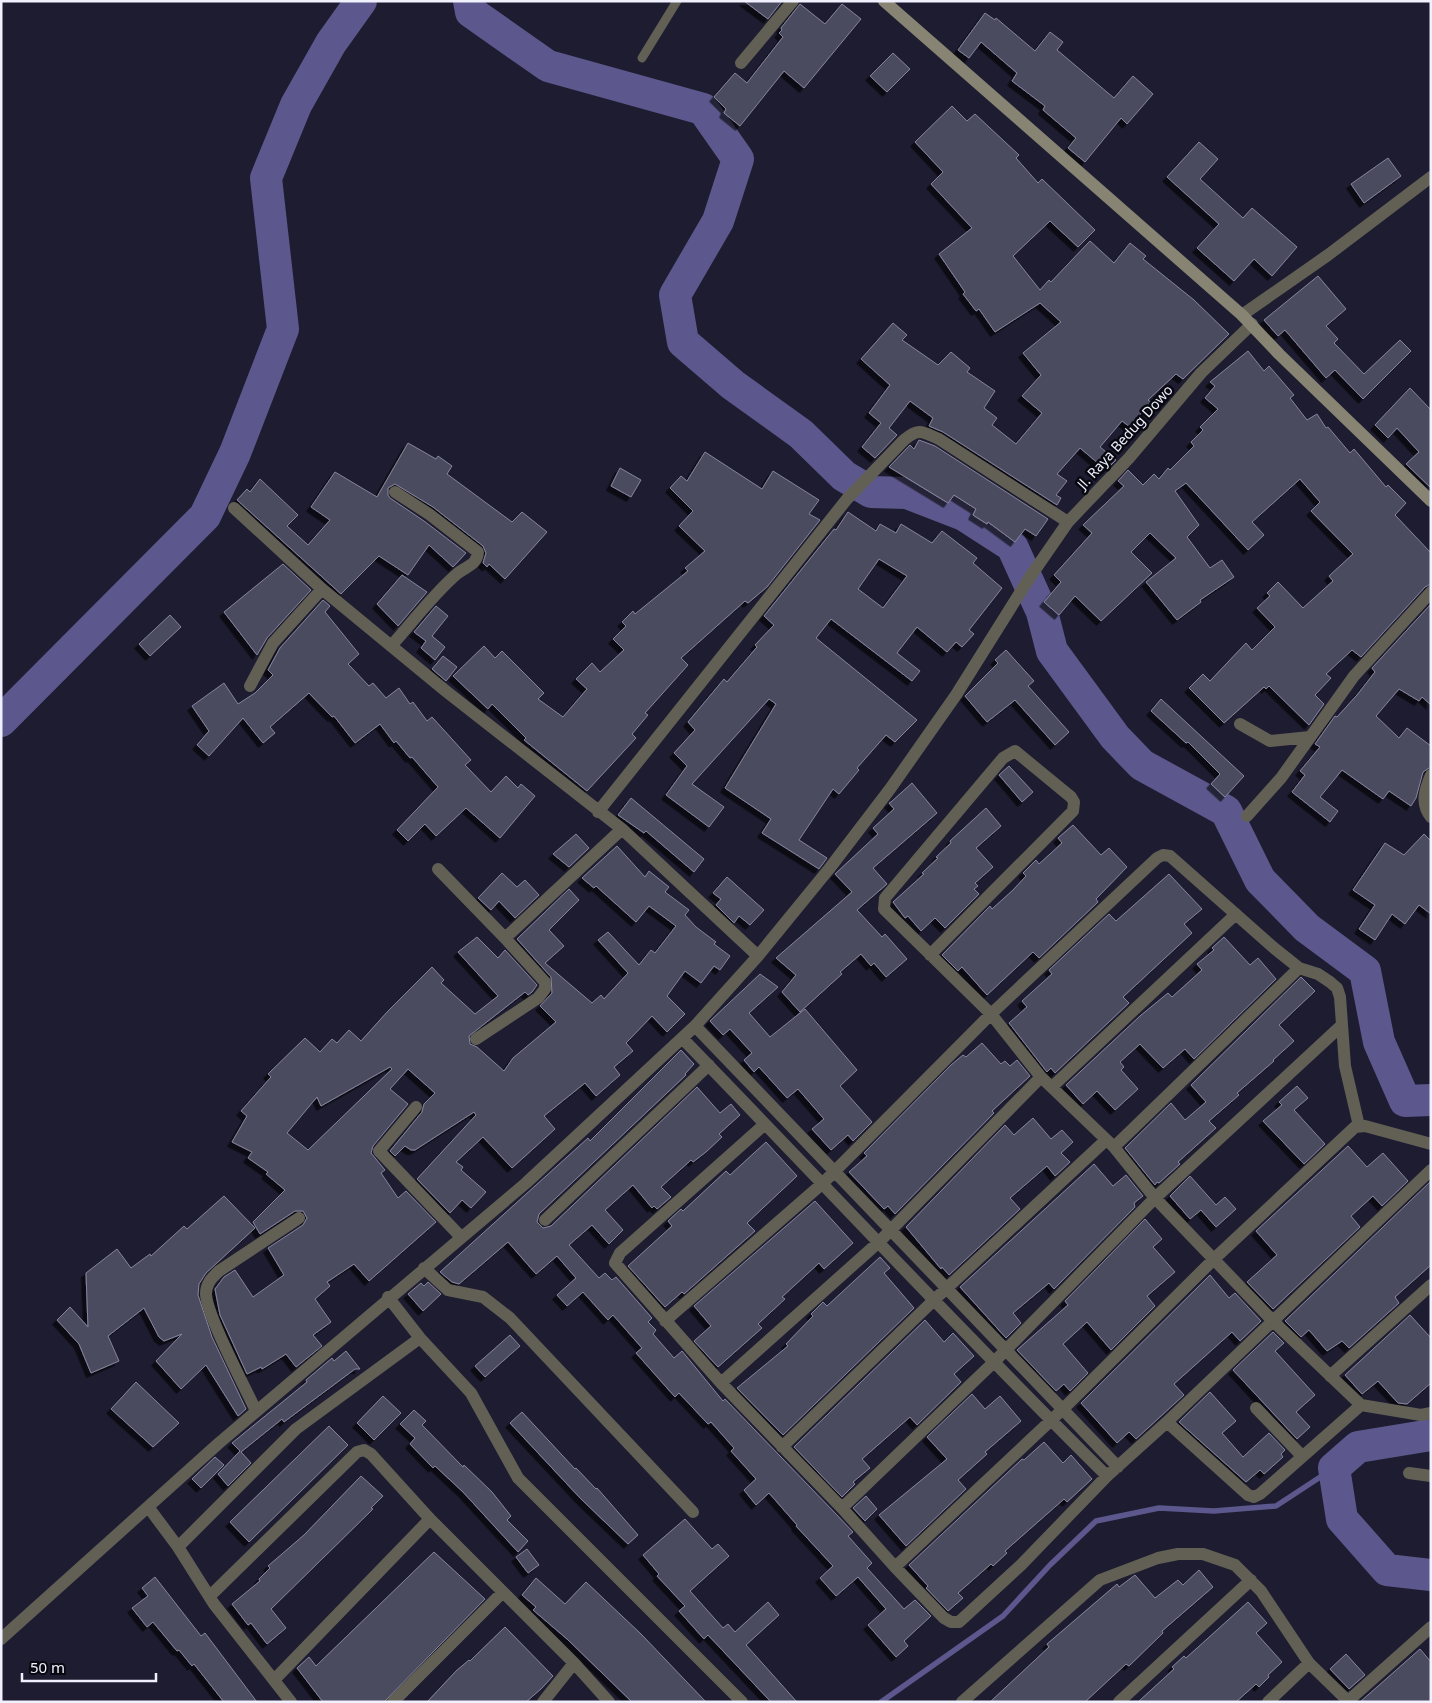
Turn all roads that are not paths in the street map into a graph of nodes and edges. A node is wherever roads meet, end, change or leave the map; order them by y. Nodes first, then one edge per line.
1 (677, 1) edge
2 (793, 1) edge
3 (884, 1) edge
4 (642, 58) dead end
5 (741, 63) dead end
6 (1431, 177) edge
7 (1242, 314) junction
8 (1252, 324) junction
9 (395, 492) dead end
10 (1431, 501) edge
11 (234, 508) dead end
12 (1068, 522) junction
13 (322, 589) junction
14 (1431, 592) edge
15 (391, 646) junction
16 (250, 686) dead end
17 (1240, 724) dead end
18 (1310, 737) junction
19 (1431, 775) edge
20 (598, 812) junction
21 (1246, 816) dead end
22 (1431, 817) edge
23 (622, 829) junction
24 (438, 869) dead end
25 (1236, 914) junction
26 (505, 938) junction
27 (930, 955) junction
28 (758, 956) junction
29 (1299, 968) junction
30 (991, 1014) junction
31 (1342, 1025) junction
32 (695, 1026) junction
33 (682, 1038) junction
34 (476, 1039) dead end
35 (709, 1065) junction
36 (1041, 1076) junction
37 (1053, 1086) junction
38 (416, 1107) dead end
39 (764, 1124) junction
40 (1359, 1126) junction
41 (1110, 1144) junction
42 (1431, 1144) edge
43 (1431, 1170) edge
44 (834, 1171) junction
45 (823, 1183) junction
46 (1155, 1198) junction
47 (299, 1218) dead end
48 (545, 1220) dead end
49 (892, 1230) junction
50 (460, 1237) junction
51 (880, 1241) junction
52 (1214, 1259) junction
53 (424, 1268) junction
54 (1430, 1287) edge
55 (946, 1290) junction
56 (388, 1298) junction
57 (934, 1300) junction
58 (1272, 1320) junction
59 (665, 1321) junction
60 (420, 1338) junction
61 (1006, 1349) junction
62 (994, 1362) junction
63 (1330, 1376) junction
64 (721, 1383) junction
65 (1361, 1405) junction
66 (1256, 1408) dead end
67 (1062, 1410) junction
68 (256, 1411) junction
69 (1431, 1412) edge
70 (1050, 1419) junction
71 (1167, 1422) junction
72 (782, 1447) junction
73 (1302, 1456) junction
74 (1118, 1467) junction
75 (1409, 1473) dead end
76 (1107, 1476) junction
77 (1431, 1476) edge
78 (148, 1508) junction
79 (842, 1508) junction
80 (693, 1512) dead end
81 (430, 1519) junction
82 (178, 1547) junction
83 (895, 1567) junction
84 (1251, 1580) junction
85 (502, 1594) junction
86 (210, 1596) junction
87 (1431, 1627) edge
88 (1, 1639) edge
89 (574, 1663) junction
90 (1309, 1663) junction
91 (275, 1679) junction
92 (603, 1700) edge
93 (1348, 1701) edge
94 (290, 1702) edge
95 (394, 1702) edge
96 (543, 1702) edge
97 (742, 1702) edge
98 (962, 1702) edge
99 (1119, 1702) edge
100 (1268, 1702) edge

1 - 4 lane
2 - 5 street
3 - 7 street
6 - 7 street
7 - 8 street
8 - 10 street
8 - 12 street, Jl. Raya Bedug Dowo
9 - 15 street
11 - 13 street
12 - 20 street
12 - 28 street, Jl. Raya Bedug Dowo
13 - 15 street
13 - 16 street
14 - 18 street
15 - 20 street
17 - 18 street
18 - 21 street
19 - 22 street
20 - 23 street
23 - 26 street
23 - 28 street
24 - 26 street
25 - 29 street
25 - 30 street
25 - 37 street
26 - 34 street
27 - 27 street
27 - 30 street
28 - 32 street, Jl. Raya Bedug Dowo
29 - 31 street
29 - 41 street
30 - 36 street
30 - 44 street
31 - 40 street
31 - 46 street
32 - 33 street, Jl. Raya Bedug Dowo
32 - 44 street
33 - 35 street
33 - 50 street, Jl. Raya Bedug Dowo
35 - 39 street
35 - 48 street
36 - 37 street
36 - 49 street
37 - 41 street
38 - 50 street
39 - 45 street
39 - 59 street
40 - 42 street
40 - 52 street
41 - 46 street
41 - 55 street
43 - 58 street
44 - 45 street
44 - 49 street
45 - 51 street
45 - 59 street
46 - 52 street
46 - 61 street
47 - 68 street
49 - 51 street
49 - 55 street
50 - 53 street, Jl. Raya Bedug Dowo
51 - 57 street
51 - 64 street
52 - 58 street
52 - 67 street
53 - 56 street, Jl. Raya Bedug Dowo
53 - 80 street
54 - 63 street
55 - 57 street
55 - 61 street
56 - 60 street
56 - 68 street, Jl. Raya Bedug Dowo
57 - 62 street
57 - 72 street
58 - 63 street
58 - 71 street
59 - 64 street
60 - 82 street
60 - 97 street
61 - 62 street
61 - 67 street
62 - 70 street
62 - 79 street
63 - 65 street
64 - 72 street
65 - 69 street
65 - 73 street
66 - 73 street
67 - 70 street
67 - 74 street
68 - 78 street, Jl. Raya Bedug Dowo
70 - 76 street
70 - 83 street
71 - 73 street
71 - 74 street
72 - 79 street
74 - 76 street
75 - 77 street
76 - 83 street
78 - 82 street
78 - 88 street, Jl. Raya Bedug Dowo
79 - 83 street
81 - 85 street
81 - 86 street
81 - 91 street
82 - 86 street
84 - 90 street
84 - 98 street
84 - 99 street
85 - 89 street
85 - 95 street
86 - 91 street
87 - 93 street
89 - 92 street
89 - 96 street
90 - 93 street
90 - 100 street
91 - 94 street

